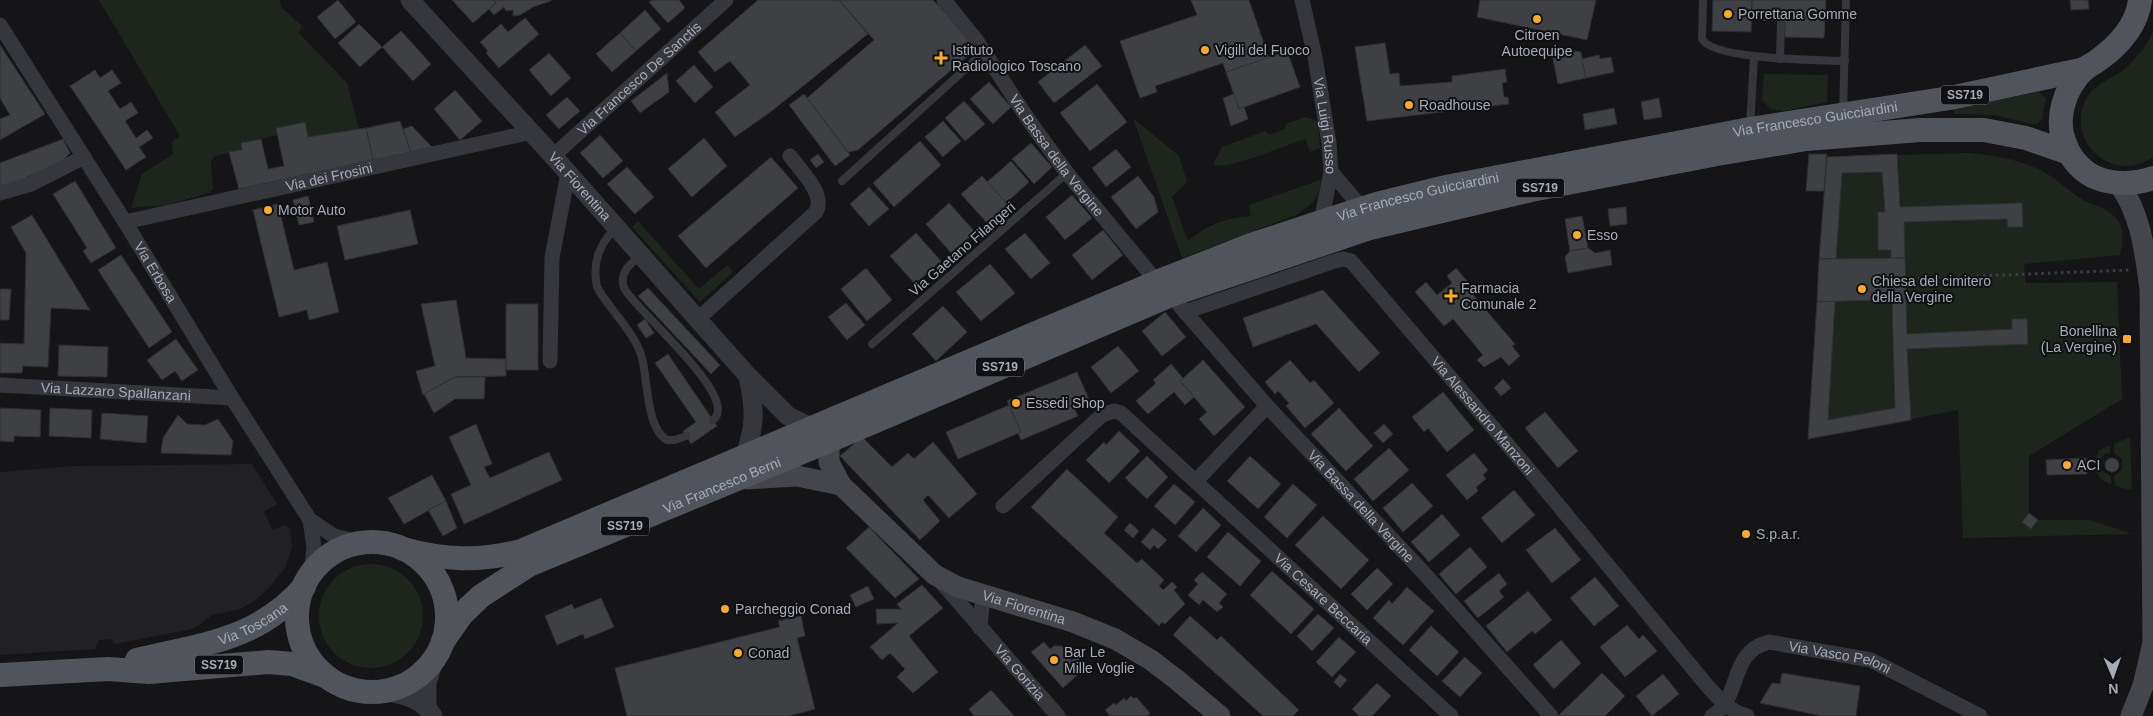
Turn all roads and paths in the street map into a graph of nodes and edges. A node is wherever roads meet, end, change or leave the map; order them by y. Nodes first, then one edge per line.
1 (410, 0) edge
2 (726, 0) edge
3 (944, 0) edge
4 (1302, 0) edge
5 (1703, 0) edge
6 (1844, 2) edge
7 (2139, 2) edge
8 (1781, 20) dead end
9 (0, 25) edge
10 (984, 52) junction
11 (1754, 57) junction
12 (1780, 59) junction
13 (1845, 61) junction
14 (2085, 69) junction
15 (1843, 114) junction
16 (1750, 129) junction
17 (532, 132) junction
18 (2069, 153) junction
19 (554, 156) junction
20 (790, 156) dead end
21 (84, 157) junction
22 (1331, 172) junction
23 (568, 173) junction
24 (1067, 173) junction
25 (2153, 178) edge
26 (842, 182) dead end
27 (2118, 183) junction
28 (0, 193) edge
29 (1362, 208) junction
30 (125, 222) junction
31 (616, 227) junction
32 (1328, 230) junction
33 (641, 255) junction
34 (1905, 278) dead end
35 (2150, 279) edge
36 (1171, 296) junction
37 (698, 319) junction
38 (872, 344) dead end
39 (550, 361) dead end
40 (748, 376) junction
41 (0, 385) edge
42 (232, 398) junction
43 (1267, 406) junction
44 (712, 420) dead end
45 (821, 435) junction
46 (686, 436) dead end
47 (740, 469) junction
48 (1196, 481) junction
49 (841, 485) junction
50 (1003, 506) dead end
51 (310, 520) junction
52 (364, 543) junction
53 (403, 549) junction
54 (935, 575) junction
55 (307, 581) junction
56 (983, 595) junction
57 (980, 628) junction
58 (2153, 643) edge
59 (2153, 649) edge
60 (438, 651) junction
61 (108, 669) junction
62 (0, 675) edge
63 (328, 678) junction
64 (382, 691) junction
65 (1726, 706) junction
66 (430, 711) edge
67 (1058, 716) edge
68 (1220, 716) edge
69 (1451, 716) edge
70 (1551, 716) edge
71 (1712, 716) edge
72 (1747, 716) edge
73 (1980, 716) edge
74 (2131, 716) edge

1 - 17 street, Via Fiorentina
2 - 19 street, Via Francesco De Sanctis
3 - 10 street, Via Bassa della Vergine
4 - 22 street, Via Luigi Russo
5 - 11 lane
6 - 13 lane
7 - 14 main road
8 - 12 lane
9 - 21 street, Via Erbosa
10 - 24 street, Via Bassa della Vergine
10 - 26 lane
11 - 12 lane
11 - 16 lane
12 - 13 lane
13 - 15 lane
14 - 15 main road, Via Francesco Guicciardini / SS719
14 - 18 main road
15 - 16 main road, Via Francesco Guicciardini / SS719
16 - 29 main road, Via Francesco Guicciardini / SS719
17 - 19 street, Via Fiorentina
17 - 30 street, Via dei Frosini
18 - 27 main road
18 - 32 main road, Via Francesco Guicciardini / SS719
19 - 23 street, Via Fiorentina
20 - 37 street
21 - 28 street
21 - 30 street, Via Erbosa
22 - 29 street
22 - 32 street, Via Luigi Russo
23 - 31 street, Via Fiorentina
23 - 39 street
24 - 36 street, Via Bassa della Vergine
24 - 38 lane, Via Gaetano Filangeri
25 - 27 main road
27 - 35 main road
29 - 32 main road, Via Francesco Guicciardini / SS719
30 - 42 street, Via Erbosa
31 - 33 street, Via Fiorentina
31 - 46 lane
32 - 36 main road, Via Francesco Guicciardini / SS719
33 - 37 street, Via Fiorentina
33 - 44 lane
34 - 35 path
35 - 58 main road
36 - 43 street, Via Bassa della Vergine
36 - 45 main road, Via Francesco Guicciardini / SS719
36 - 65 street, Via Alessandro Manzoni
37 - 40 street, Via Fiorentina
40 - 45 street, Via Fiorentina
40 - 47 street
41 - 42 street, Via Lazzaro Spallanzani
42 - 51 street, Via Erbosa
43 - 48 street
43 - 70 street, Via Bassa della Vergine
45 - 47 main road, Via Francesco Berni / SS719
45 - 49 main road, Via Fiorentina
47 - 49 main road
47 - 53 main road, Via Francesco Berni / SS719
47 - 60 main road, Via Francesco Berni / SS719
48 - 50 street, Via Cesare Beccaria
48 - 69 street, Via Cesare Beccaria
49 - 54 main road, Via Fiorentina
51 - 52 street, Via Erbosa
51 - 55 street, Via Erbosa
52 - 53 main road, SS719
52 - 55 main road, SS719
53 - 60 main road, SS719
54 - 56 main road, Via Fiorentina
54 - 57 street, Via Gorizia
55 - 61 main road, Via Toscana / SS719
55 - 63 main road, SS719
56 - 57 street
56 - 68 main road, Via Fiorentina
57 - 67 street, Via Gorizia
58 - 59 main road
58 - 74 main road
60 - 64 main road, SS719
60 - 66 street
61 - 62 main road, Via Toscana / SS719
61 - 63 main road, Via Toscana / SS719
63 - 64 main road, SS719
64 - 66 street
65 - 71 street
65 - 72 street
65 - 73 street, Via Vasco Peloni

